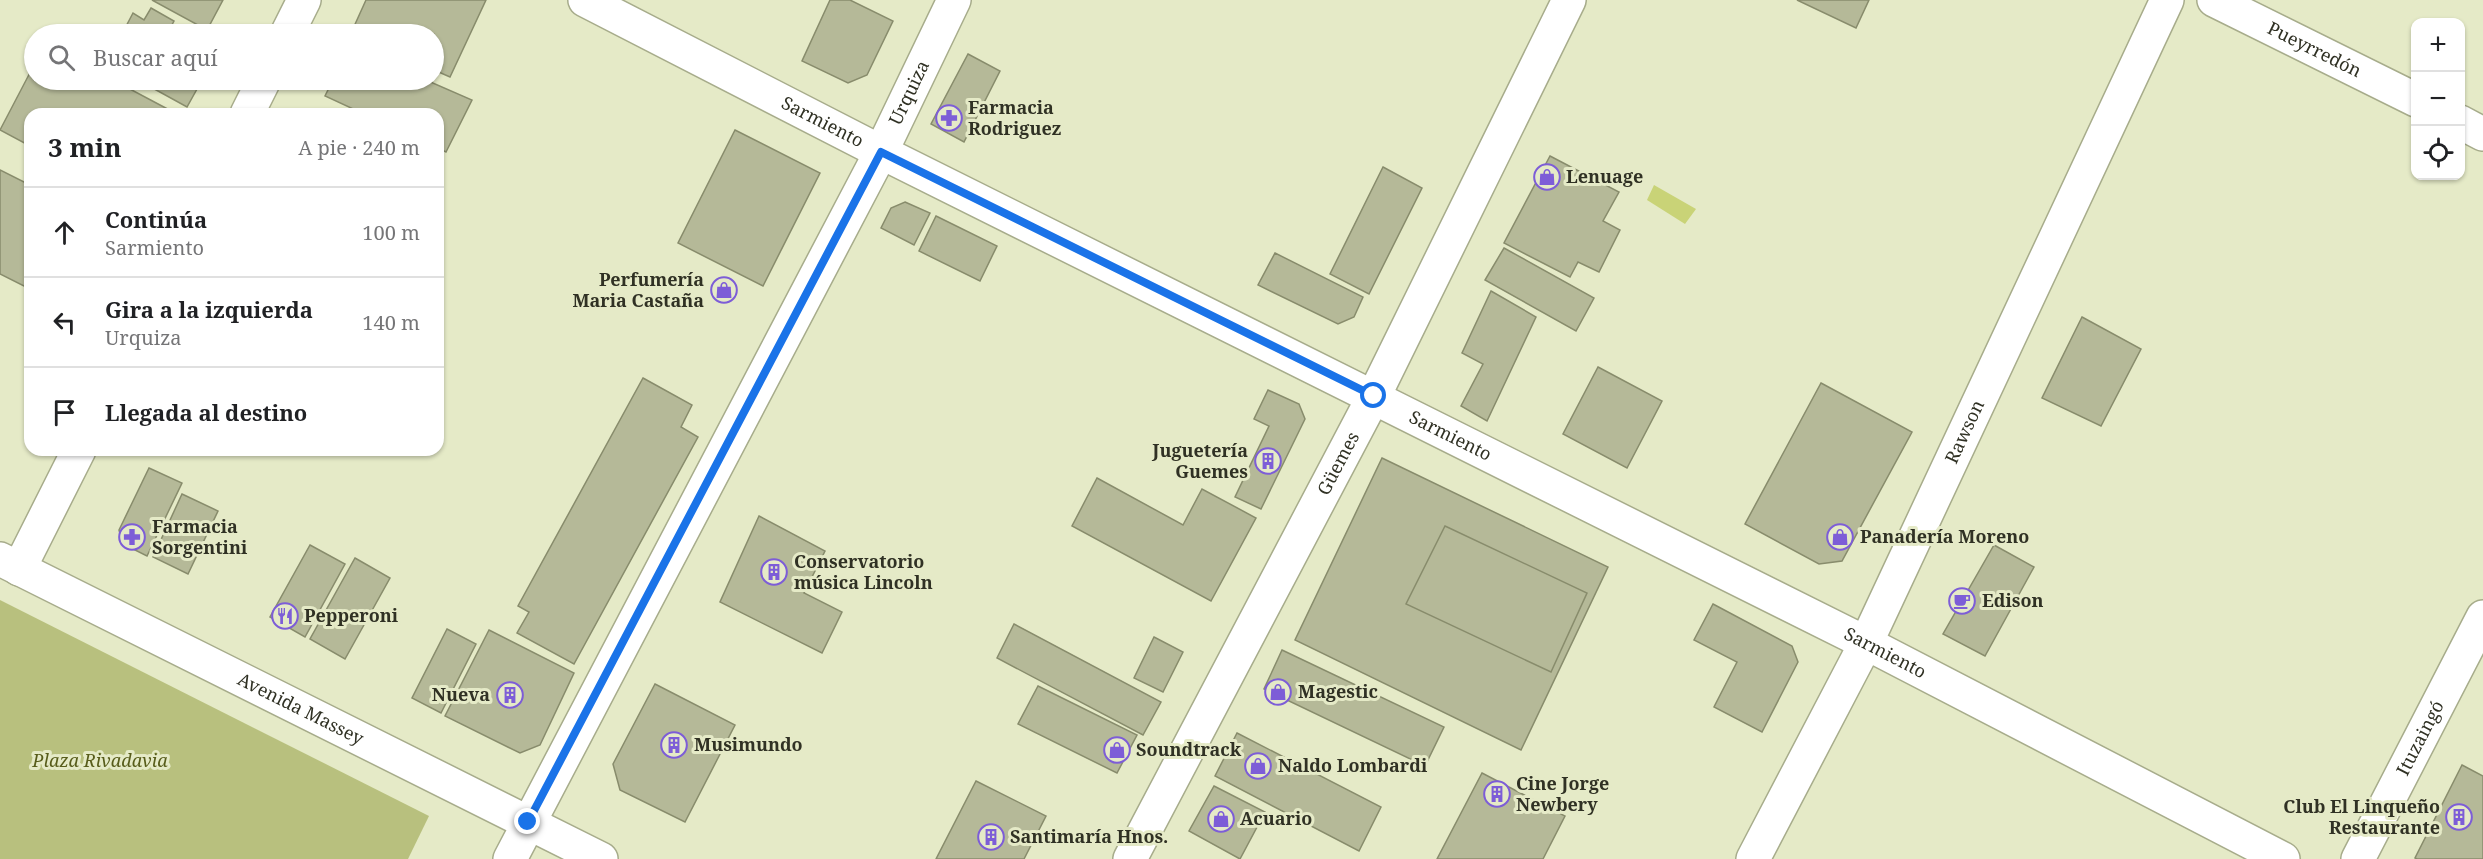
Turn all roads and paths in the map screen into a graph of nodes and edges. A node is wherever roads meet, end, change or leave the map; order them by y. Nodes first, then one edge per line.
1 (304, 0) edge
2 (585, 0) edge
3 (954, 0) edge
4 (1569, 0) edge
5 (2167, 0) edge
6 (2214, 0) edge
7 (292, 24) edge
8 (259, 90) edge
9 (2411, 98) edge
10 (250, 108) edge
11 (2465, 125) edge
12 (2483, 134) edge
13 (881, 152) junction
14 (1374, 396) junction
15 (75, 456) edge
16 (10, 564) edge
17 (2483, 617) edge
18 (1866, 643) junction
19 (528, 822) junction
20 (510, 859) edge
21 (601, 859) edge
22 (1130, 859) edge
23 (1753, 859) edge
24 (2283, 859) edge
25 (2358, 859) edge

1 - 7 street
2 - 13 street, Sarmiento
3 - 13 street, Urquiza
4 - 14 street, Güemes
5 - 18 street, Rawson
6 - 9 street, Pueyrredón
8 - 10 street
11 - 12 street
13 - 14 street, Sarmiento
13 - 19 street, Urquiza
14 - 18 street, Sarmiento
14 - 22 street, Güemes
15 - 16 street
16 - 19 street, Avenida Massey
17 - 25 street, Ituzaingó
18 - 23 street, Rawson
18 - 24 street, Sarmiento
19 - 20 street, Urquiza
19 - 21 street, Avenida Massey

